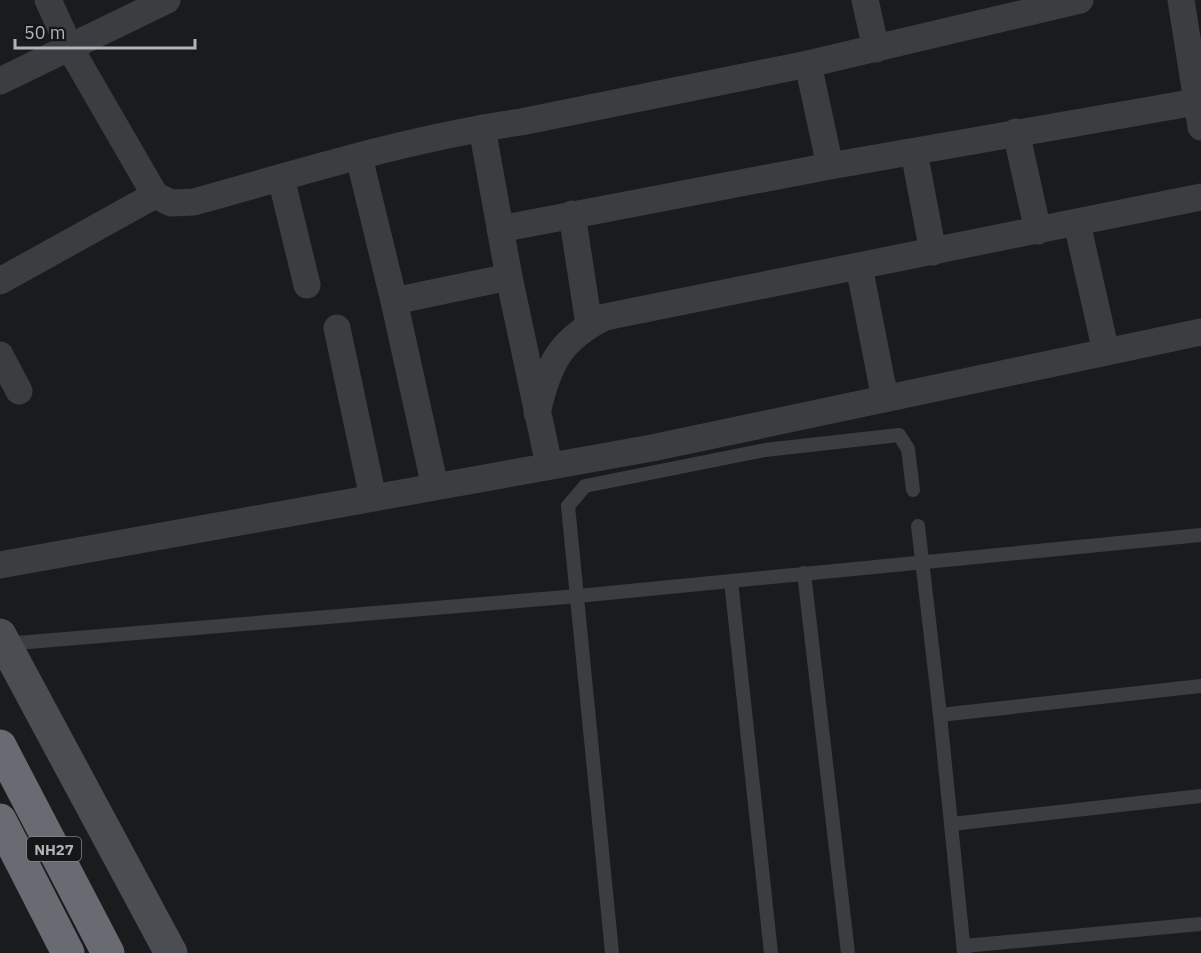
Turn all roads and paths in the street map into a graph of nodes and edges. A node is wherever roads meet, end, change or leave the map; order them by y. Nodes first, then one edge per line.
1 (48, 0) edge
2 (167, 0) edge
3 (865, 0) edge
4 (1080, 0) edge
5 (1181, 0) edge
6 (986, 11) edge
7 (70, 48) junction
8 (876, 49) junction
9 (808, 64) junction
10 (1196, 70) edge
11 (0, 81) edge
12 (1198, 114) edge
13 (482, 128) junction
14 (1016, 132) junction
15 (914, 152) junction
16 (359, 157) junction
17 (830, 166) junction
18 (281, 178) junction
19 (155, 195) junction
20 (1201, 197) edge
21 (572, 214) junction
22 (1077, 223) junction
23 (500, 229) junction
24 (1038, 231) junction
25 (933, 252) junction
26 (859, 266) junction
27 (509, 278) junction
28 (0, 281) edge
29 (307, 285) dead end
30 (394, 301) junction
31 (589, 325) junction
32 (337, 328) dead end
33 (1201, 332) edge
34 (1106, 352) junction
35 (0, 355) edge
36 (19, 391) dead end
37 (885, 399) junction
38 (537, 413) junction
39 (549, 465) junction
40 (435, 487) junction
41 (913, 490) dead end
42 (373, 498) junction
43 (918, 526) dead end
44 (1201, 535) edge
45 (922, 562) junction
46 (0, 565) edge
47 (804, 573) junction
48 (731, 580) junction
49 (578, 596) junction
50 (2, 639) edge
51 (1201, 686) edge
52 (940, 715) junction
53 (0, 746) edge
54 (1201, 796) edge
55 (0, 820) edge
56 (951, 824) junction
57 (1201, 924) edge
58 (964, 950) edge
59 (68, 953) edge
60 (108, 953) edge
61 (171, 953) edge
62 (612, 953) edge
63 (771, 953) edge
64 (848, 953) edge

1 - 7 street
2 - 7 street
3 - 8 street
4 - 6 street
5 - 10 street
6 - 8 street
7 - 11 street
7 - 19 street
8 - 9 street
9 - 13 street
9 - 17 street
10 - 12 street
12 - 14 street
13 - 16 street
13 - 23 street
14 - 15 street
14 - 24 street
15 - 17 street
15 - 25 street
16 - 18 street
16 - 30 street
17 - 21 street
18 - 19 street
18 - 29 street
19 - 28 street
20 - 22 street
21 - 23 street
21 - 31 street
22 - 24 street
22 - 34 street
23 - 27 street
24 - 25 street
25 - 26 street
26 - 31 street
26 - 37 street
27 - 30 street
27 - 38 street
30 - 40 street
31 - 38 street
32 - 42 street
33 - 34 street
34 - 37 street
35 - 36 street
37 - 39 street
38 - 39 street
39 - 40 street
40 - 42 street
41 - 49 lane
42 - 46 street
43 - 45 lane
44 - 45 lane
45 - 47 lane
45 - 52 lane
47 - 48 lane
47 - 64 lane
48 - 49 lane
48 - 63 lane
49 - 50 lane
49 - 62 lane
50 - 61 street
51 - 52 lane
52 - 56 lane
53 - 60 highway, NH27
54 - 56 lane
55 - 59 highway, NH27
56 - 58 lane
57 - 58 lane

